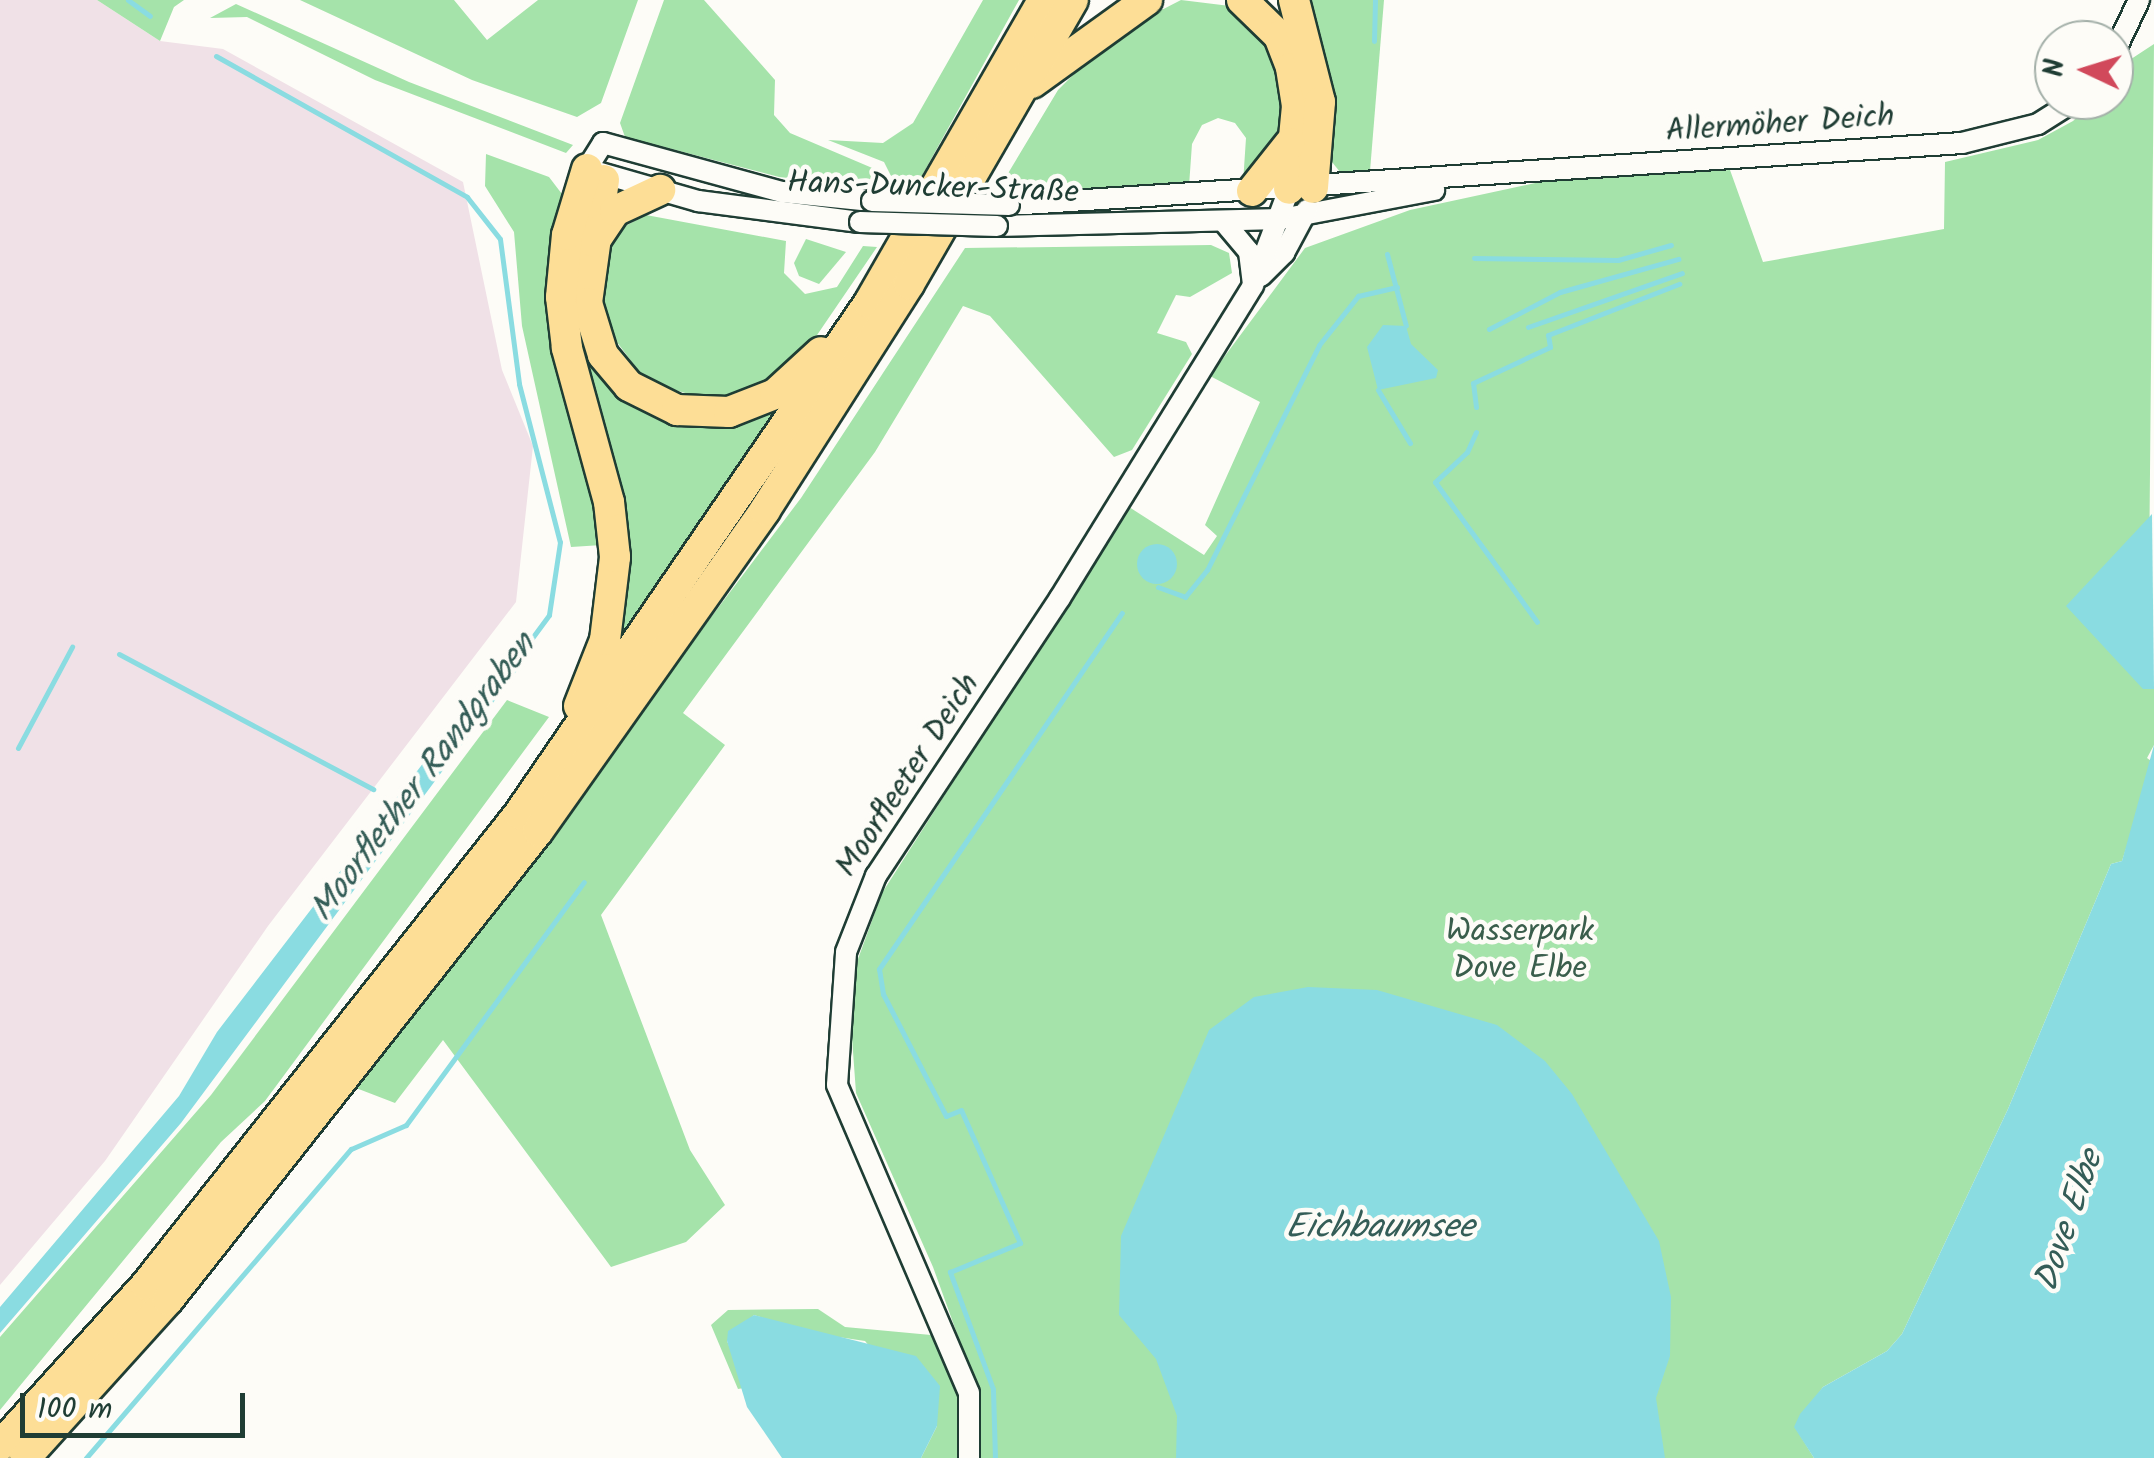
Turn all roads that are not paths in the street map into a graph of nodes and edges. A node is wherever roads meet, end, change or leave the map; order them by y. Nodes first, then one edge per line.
1 (1043, 0) edge
2 (1073, 0) edge
3 (1147, 0) edge
4 (1242, 0) edge
5 (1294, 0) edge
6 (1026, 87) junction
7 (2044, 120) edge
8 (1296, 131) junction
9 (596, 172) junction
10 (1479, 178) junction
11 (660, 190) junction
12 (1252, 192) junction
13 (1302, 198) junction
14 (1281, 219) junction
15 (1224, 222) junction
16 (591, 250) junction
17 (1253, 285) junction
18 (869, 303) junction
19 (519, 814) junction
20 (0, 1446) edge
21 (24, 1458) edge
22 (969, 1458) edge

1 - 18 highway
2 - 6 highway
3 - 6 highway
4 - 8 highway
5 - 13 highway
6 - 21 highway
7 - 10 street, Allermöher Deich
8 - 12 highway
8 - 13 highway
9 - 11 street, Hans-Duncker-Straße
9 - 12 street, Hans-Duncker-Straße, bridge
9 - 16 highway
9 - 19 highway
10 - 13 street, Allermöher Deich
10 - 13 street, Allermöher Deich
11 - 15 street, Hans-Duncker-Straße, bridge
11 - 16 highway
12 - 13 street, Hans-Duncker-Straße
13 - 14 street, Moorfleeter Deich
13 - 17 street, Moorfleeter Deich
14 - 15 street, Hans-Duncker-Straße
14 - 17 street, Moorfleeter Deich
15 - 17 street
16 - 18 highway
17 - 22 street, Moorfleeter Deich
18 - 19 highway
19 - 20 highway

